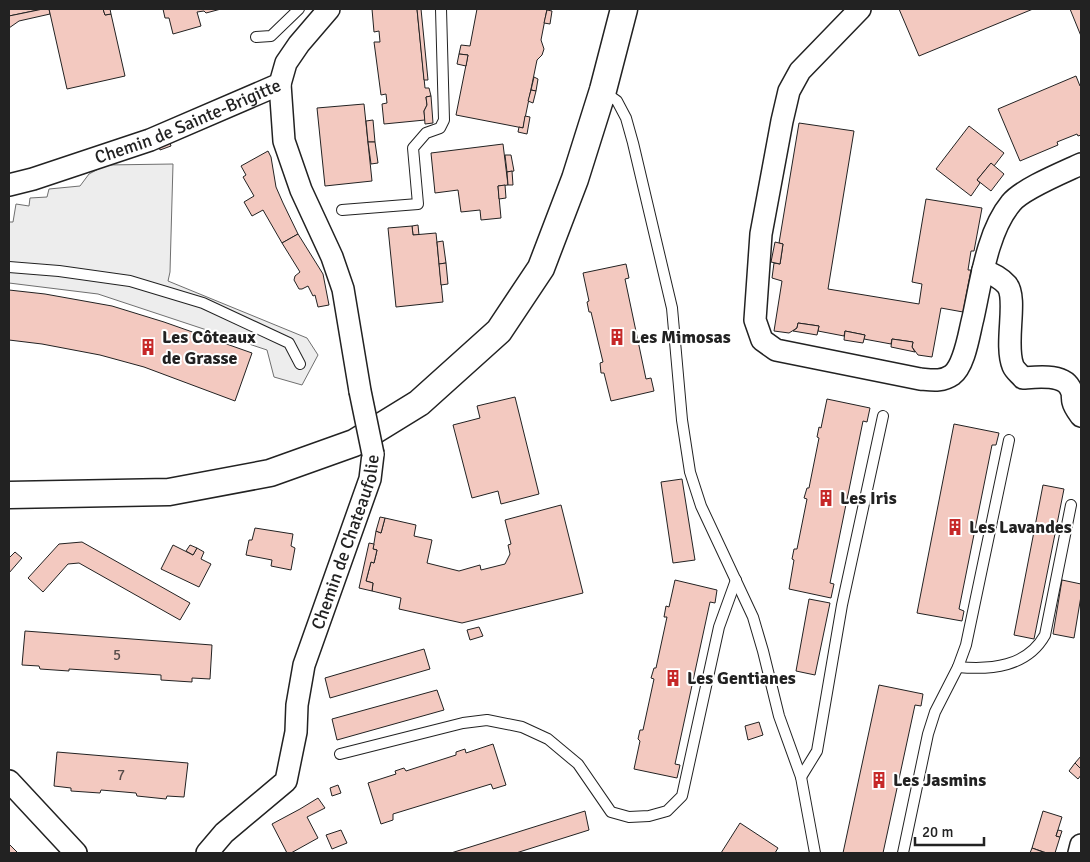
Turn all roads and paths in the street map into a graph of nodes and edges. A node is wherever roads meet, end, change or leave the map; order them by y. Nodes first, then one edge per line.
1 (299, 9) edge
2 (329, 9) edge
3 (441, 9) edge
4 (624, 9) edge
5 (860, 9) edge
6 (256, 37) dead end
7 (280, 84) junction
8 (602, 90) junction
9 (1081, 164) edge
10 (9, 186) edge
11 (342, 210) dead end
12 (9, 267) edge
13 (983, 270) junction
14 (300, 364) dead end
15 (883, 416) dead end
16 (1081, 416) edge
17 (1009, 440) dead end
18 (9, 495) edge
19 (1071, 505) dead end
20 (736, 580) junction
21 (958, 667) junction
22 (340, 754) dead end
23 (801, 777) junction
24 (9, 781) edge
25 (1081, 845) edge
26 (76, 853) edge
27 (207, 853) edge
28 (815, 853) edge
29 (903, 853) edge
30 (1079, 853) edge

1 - 6 lane
2 - 7 street, Chemin de Sainte-Brigitte
3 - 11 lane
4 - 8 street
5 - 13 street
7 - 10 street, Chemin de Sainte-Brigitte
7 - 27 street, Chemin de Chateaufolie, bridge
8 - 18 street
8 - 20 lane
9 - 13 street
12 - 14 lane
13 - 16 street
15 - 23 lane
17 - 21 lane
19 - 21 lane
20 - 22 lane
20 - 23 lane
21 - 29 lane
23 - 28 lane
24 - 26 street
25 - 30 street

